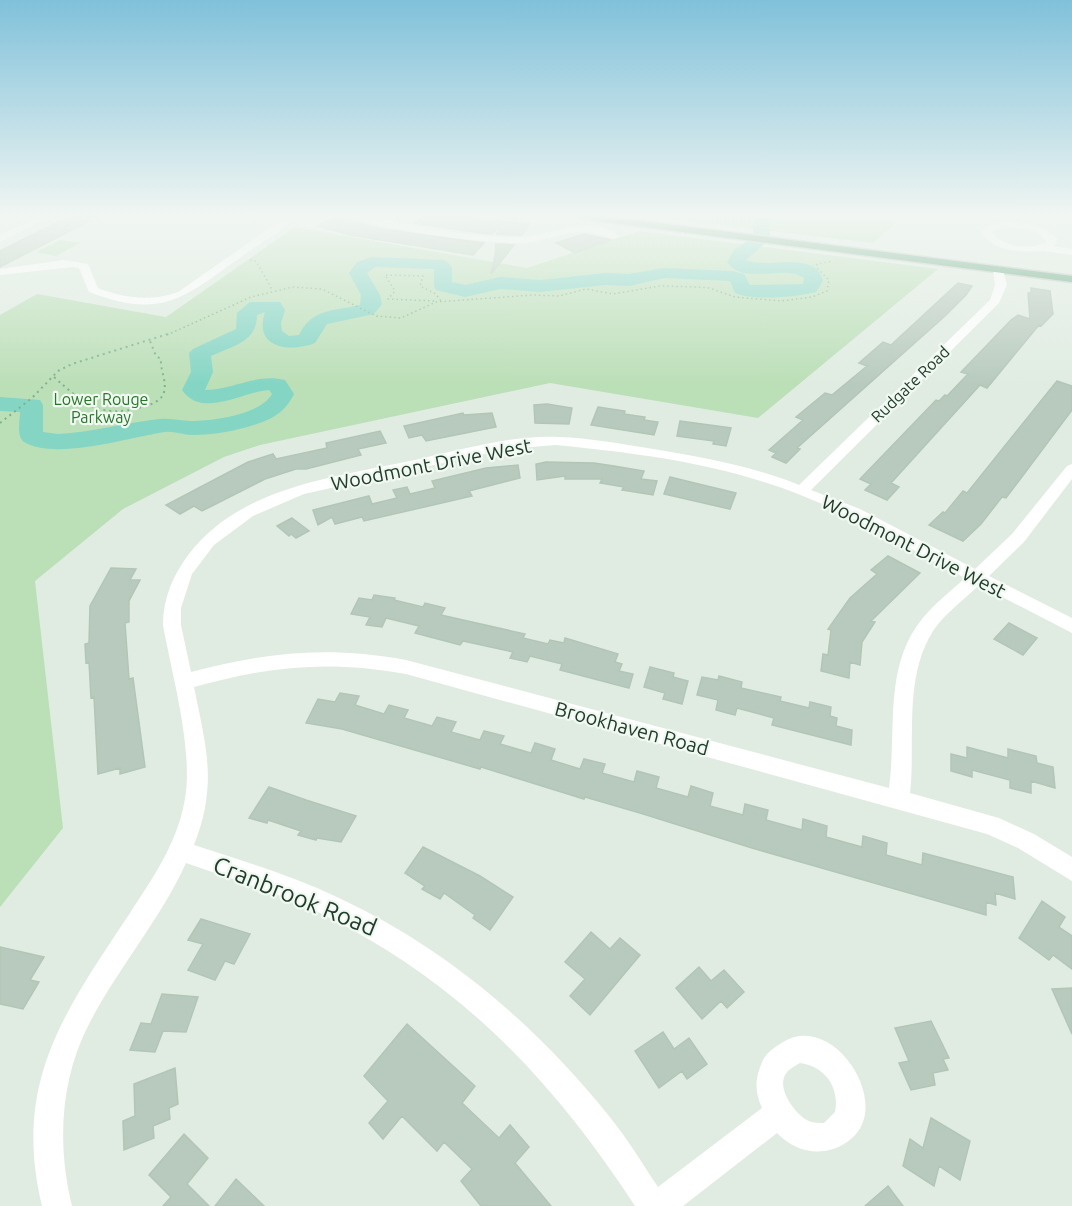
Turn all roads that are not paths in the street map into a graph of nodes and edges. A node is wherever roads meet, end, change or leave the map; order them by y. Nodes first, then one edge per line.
1 (86, 272) edge
2 (213, 272) edge
3 (998, 272) edge
4 (1017, 272) edge
5 (1072, 279) edge
6 (1072, 469) edge
7 (802, 490) junction
8 (977, 577) junction
9 (1072, 626) edge
10 (183, 682) junction
11 (898, 799) junction
12 (181, 851) junction
13 (1071, 868) edge
14 (778, 1114) dead end
15 (57, 1206) edge
16 (655, 1206) edge

1 - 2 street
3 - 7 street, Rudgate Road
4 - 5 main road
6 - 8 street
7 - 8 street, Woodmont Drive West
7 - 10 street, Woodmont Drive West
8 - 9 street, Woodmont Drive West
8 - 11 street
10 - 11 street, Brookhaven Road
10 - 12 street, Woodmont Drive West
11 - 13 street, Brookhaven Road
12 - 15 street, Woodmont Drive West
12 - 16 street, Cranbrook Road
14 - 16 street

